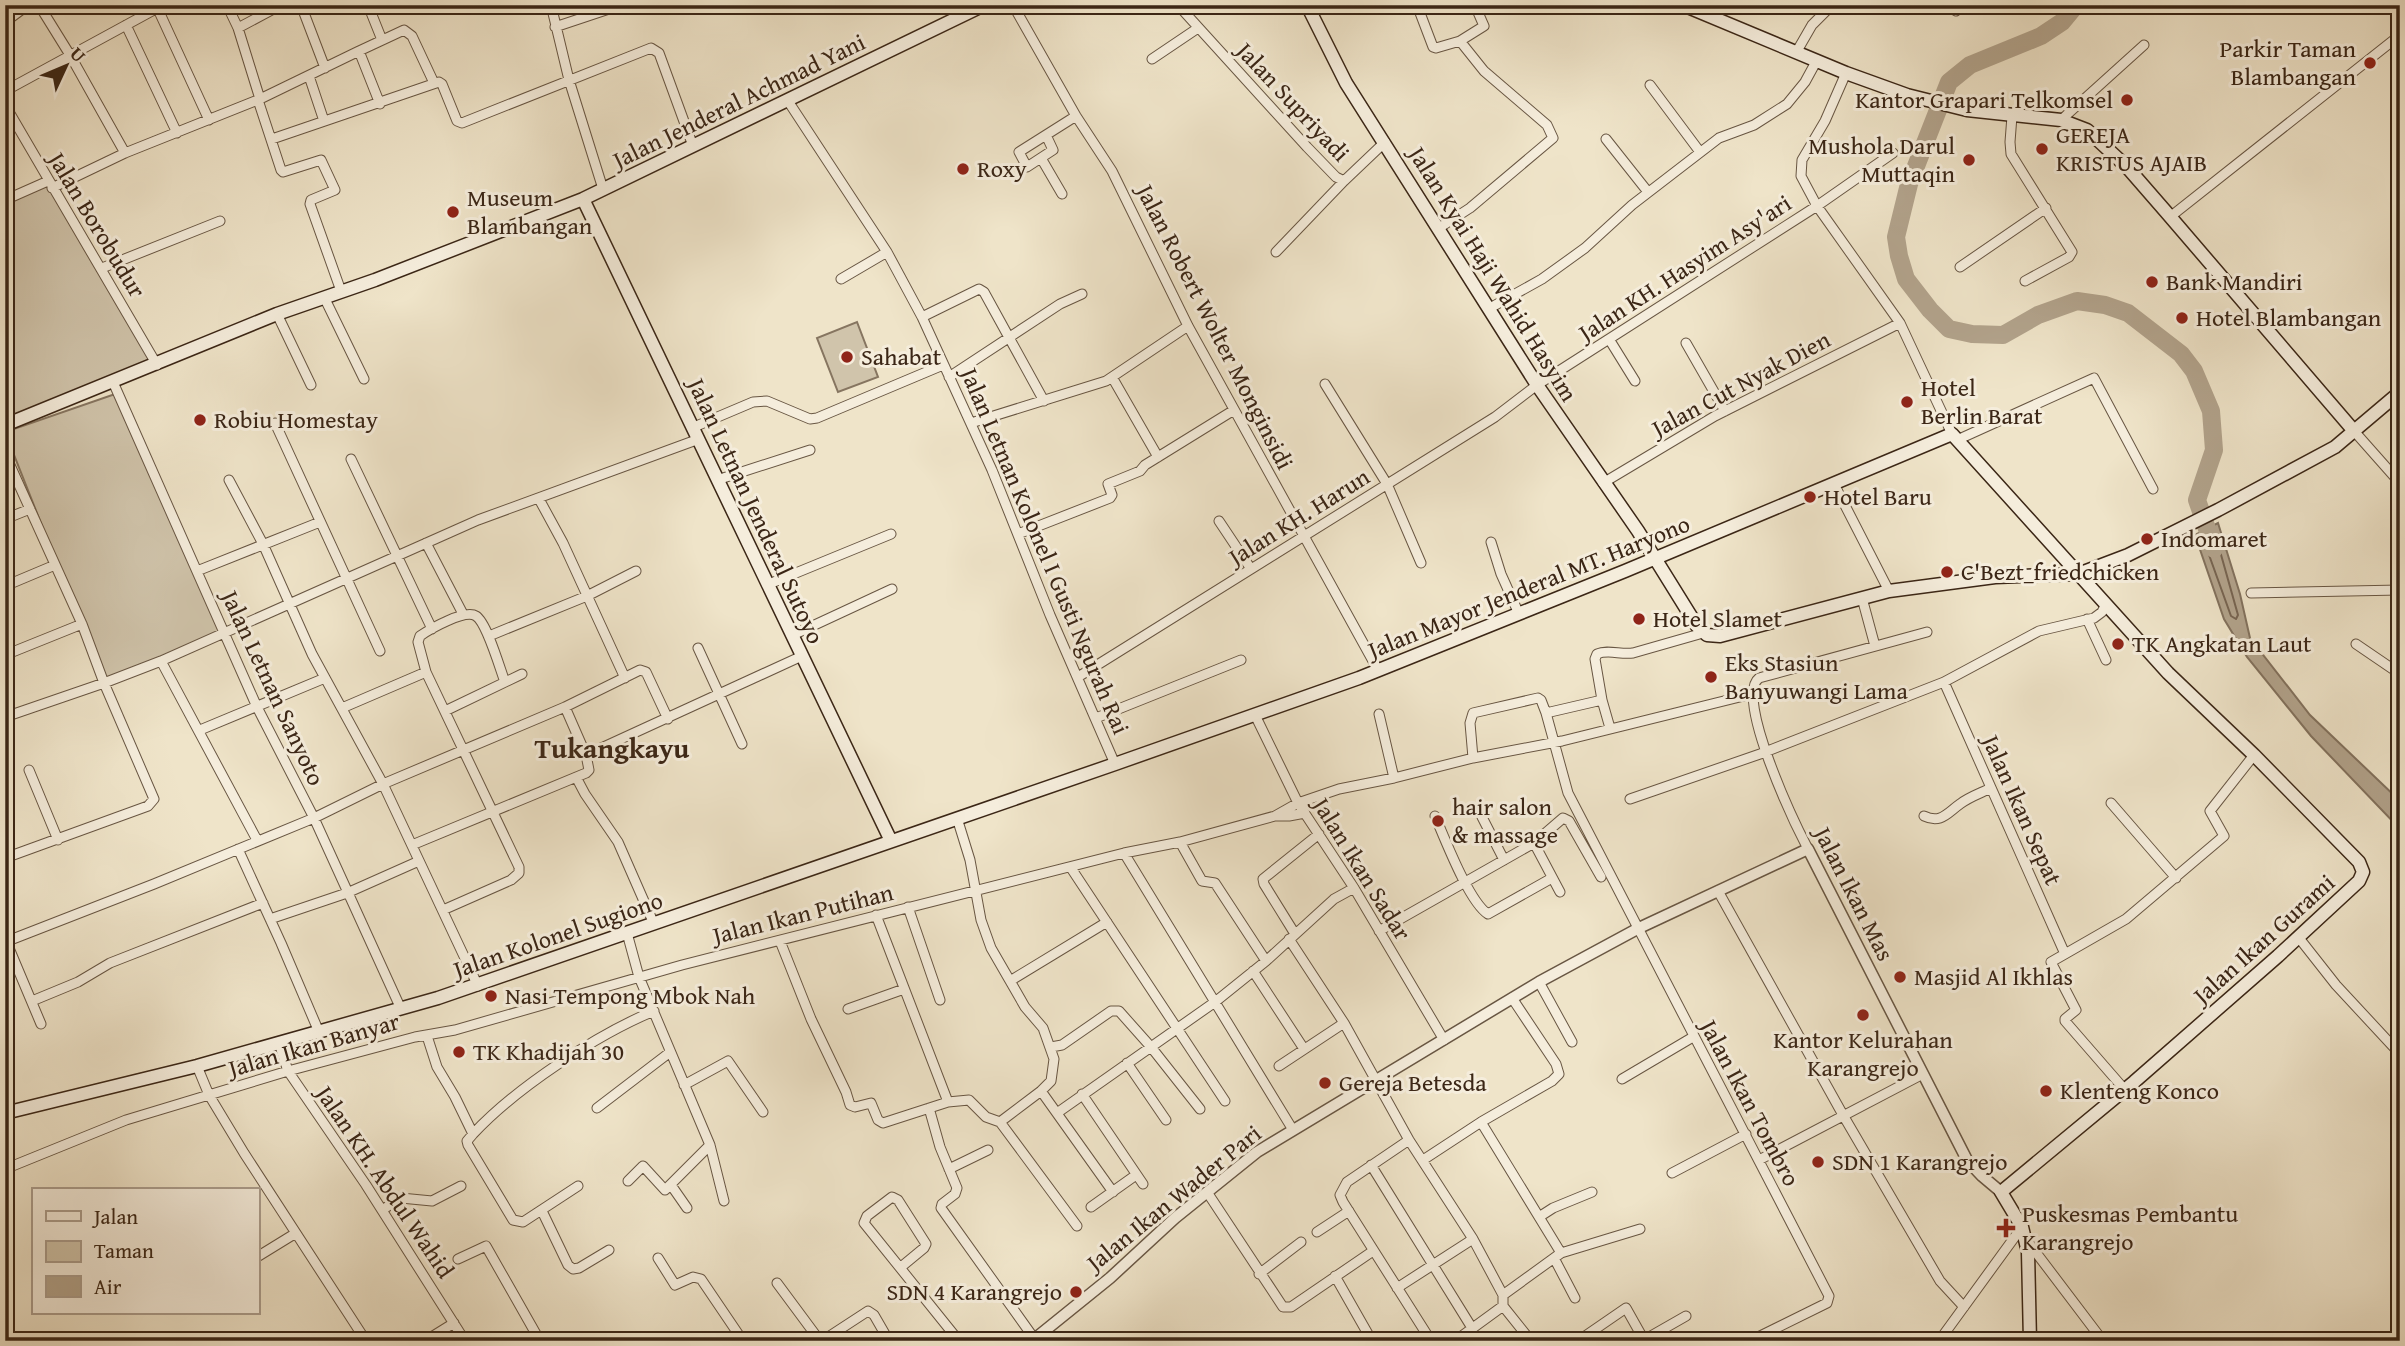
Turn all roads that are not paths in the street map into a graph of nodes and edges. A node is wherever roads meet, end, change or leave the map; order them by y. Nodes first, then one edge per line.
1 (28, 5) edge
2 (39, 5) edge
3 (227, 5) edge
4 (281, 5) edge
5 (300, 5) edge
6 (368, 5) edge
7 (551, 5) edge
8 (621, 5) edge
9 (1013, 5) edge
10 (1178, 5) edge
11 (1307, 5) edge
12 (1417, 5) edge
13 (1683, 5) edge
14 (1832, 5) edge
15 (159, 6) edge
16 (983, 6) edge
17 (1477, 10) dead end
18 (5, 22) edge
19 (125, 25) junction
20 (555, 27) junction
21 (238, 28) junction
22 (1198, 29) junction
23 (2400, 36) edge
24 (382, 40) junction
25 (1460, 41) junction
26 (2144, 45) dead end
27 (359, 51) junction
28 (1797, 51) junction
29 (70, 55) junction
30 (1152, 59) dead end
31 (1817, 60) junction
32 (325, 68) junction
33 (1846, 73) junction
34 (309, 76) junction
35 (569, 80) junction
36 (434, 83) junction
37 (1650, 85) dead end
38 (5, 91) edge
39 (259, 99) junction
40 (788, 101) junction
41 (380, 104) junction
42 (5, 105) edge
43 (1076, 116) junction
44 (2012, 116) junction
45 (209, 120) junction
46 (2061, 120) junction
47 (324, 121) junction
48 (177, 133) junction
49 (1046, 135) junction
50 (272, 139) junction
51 (1606, 139) dead end
52 (1385, 142) junction
53 (693, 146) junction
54 (1700, 152) junction
55 (125, 153) junction
56 (1893, 153) dead end
57 (1041, 158) junction
58 (1344, 181) junction
59 (50, 184) junction
60 (603, 189) junction
61 (1648, 192) junction
62 (1062, 194) dead end
63 (583, 199) junction
64 (5, 200) edge
65 (1817, 206) junction
66 (2046, 208) junction
67 (2170, 217) junction
68 (220, 221) dead end
69 (1439, 228) junction
70 (887, 252) junction
71 (1276, 252) dead end
72 (1960, 267) dead end
73 (102, 268) junction
74 (841, 279) dead end
75 (2025, 281) dead end
76 (341, 291) junction
77 (1082, 294) dead end
78 (324, 297) junction
79 (1490, 308) junction
80 (277, 314) junction
81 (922, 317) junction
82 (1900, 323) junction
83 (1188, 326) junction
84 (1010, 337) junction
85 (1609, 338) junction
86 (1686, 343) dead end
87 (157, 365) junction
88 (943, 365) junction
89 (949, 377) junction
90 (1112, 377) junction
91 (365, 379) dead end
92 (1635, 381) dead end
93 (113, 382) junction
94 (1325, 384) dead end
95 (311, 385) dead end
96 (1537, 385) junction
97 (2400, 392) edge
98 (1044, 401) junction
99 (1234, 410) junction
100 (1725, 411) junction
101 (275, 423) dead end
102 (971, 423) junction
103 (5, 425) edge
104 (2354, 431) junction
105 (696, 433) junction
106 (1955, 437) junction
107 (810, 450) dead end
108 (5, 454) edge
109 (1158, 457) junction
110 (351, 459) dead end
111 (229, 480) dead end
112 (717, 480) junction
113 (1603, 483) junction
114 (2400, 483) edge
115 (1387, 484) junction
116 (1834, 484) junction
117 (2152, 489) dead end
118 (539, 499) junction
119 (30, 509) junction
120 (5, 519) edge
121 (1219, 521) dead end
122 (320, 522) junction
123 (891, 534) dead end
124 (1018, 534) junction
125 (1303, 537) junction
126 (426, 542) junction
127 (1491, 542) dead end
128 (262, 544) junction
129 (397, 555) junction
130 (1656, 558) junction
131 (1421, 563) dead end
132 (55, 565) junction
133 (1251, 569) junction
134 (197, 571) junction
135 (636, 571) dead end
136 (2078, 574) junction
137 (346, 578) junction
138 (769, 584) junction
139 (5, 586) edge
140 (892, 589) dead end
141 (2400, 590) edge
142 (1889, 591) junction
143 (2250, 593) dead end
144 (587, 596) junction
145 (1862, 598) junction
146 (290, 605) junction
147 (2105, 606) junction
148 (463, 614) junction
149 (1519, 614) junction
150 (2087, 619) junction
151 (82, 624) junction
152 (432, 629) junction
153 (1927, 632) dead end
154 (1703, 633) junction
155 (225, 634) junction
156 (793, 635) junction
157 (489, 636) junction
158 (2356, 644) dead end
159 (1875, 646) junction
160 (698, 648) dead end
161 (380, 651) dead end
162 (5, 655) edge
163 (802, 656) junction
164 (161, 660) junction
165 (1241, 660) dead end
166 (2106, 660) dead end
167 (1378, 670) junction
168 (426, 672) junction
169 (522, 674) dead end
170 (2400, 674) edge
171 (1079, 677) junction
172 (325, 678) junction
173 (625, 678) junction
174 (505, 682) junction
175 (1944, 682) junction
176 (104, 683) junction
177 (1752, 694) junction
178 (720, 695) junction
179 (1602, 700) junction
180 (257, 707) junction
181 (565, 707) junction
182 (342, 709) junction
183 (445, 711) junction
184 (1546, 713) junction
185 (1379, 714) dead end
186 (1255, 715) junction
187 (5, 717) edge
188 (1096, 718) junction
189 (668, 719) junction
190 (1610, 728) junction
191 (200, 730) junction
192 (1554, 743) junction
193 (742, 744) dead end
194 (463, 750) junction
195 (1766, 752) junction
196 (586, 755) junction
197 (2254, 755) junction
198 (1473, 758) junction
199 (1115, 764) junction
200 (29, 770) dead end
201 (576, 777) junction
202 (1394, 778) junction
203 (383, 784) junction
204 (1992, 788) junction
205 (1630, 799) dead end
206 (1298, 803) junction
207 (2112, 803) dead end
208 (492, 810) junction
209 (1305, 813) junction
210 (1275, 816) junction
211 (1435, 816) dead end
212 (1482, 817) dead end
213 (1924, 817) dead end
214 (314, 818) junction
215 (957, 818) junction
216 (1319, 834) junction
217 (58, 840) junction
218 (257, 840) junction
219 (891, 841) junction
220 (1180, 842) junction
221 (1534, 842) junction
222 (412, 845) junction
223 (238, 849) junction
224 (1808, 849) junction
225 (1124, 853) junction
226 (5, 858) edge
227 (419, 860) junction
228 (1504, 860) junction
229 (1071, 868) junction
230 (1601, 877) dead end
231 (1552, 878) junction
232 (2176, 878) junction
233 (1466, 882) junction
234 (1353, 888) junction
235 (977, 890) junction
236 (1718, 891) junction
237 (1560, 892) dead end
238 (347, 893) junction
239 (263, 903) junction
240 (908, 907) junction
241 (443, 910) junction
242 (876, 915) junction
243 (270, 919) junction
244 (1107, 922) junction
245 (654, 924) junction
246 (1639, 928) junction
247 (1379, 931) junction
248 (627, 933) junction
249 (1292, 936) junction
250 (2299, 938) junction
251 (6, 941) edge
252 (780, 941) junction
253 (2064, 954) junction
254 (1266, 961) junction
255 (1253, 971) junction
256 (639, 978) junction
257 (1010, 981) junction
258 (1539, 982) junction
259 (478, 986) junction
260 (904, 989) junction
261 (1513, 998) junction
262 (940, 1000) dead end
263 (32, 1001) junction
264 (1215, 1002) junction
265 (401, 1009) junction
266 (848, 1009) dead end
267 (654, 1010) junction
268 (1344, 1023) junction
269 (41, 1024) dead end
270 (1177, 1027) junction
271 (318, 1032) junction
272 (426, 1036) junction
273 (1693, 1037) junction
274 (1444, 1040) junction
275 (1572, 1042) dead end
276 (279, 1043) junction
277 (1152, 1046) junction
278 (1051, 1047) junction
279 (1304, 1049) junction
280 (670, 1053) junction
281 (2400, 1054) edge
282 (1127, 1063) junction
283 (197, 1066) junction
284 (1279, 1066) dead end
285 (288, 1071) junction
286 (1923, 1074) junction
287 (1622, 1079) dead end
288 (1376, 1080) junction
289 (684, 1085) junction
290 (2124, 1090) junction
291 (1041, 1091) junction
292 (1082, 1094) junction
293 (209, 1095) junction
294 (1225, 1101) dead end
295 (948, 1102) junction
296 (597, 1108) dead end
297 (929, 1108) junction
298 (1200, 1109) dead end
299 (764, 1112) dead end
300 (5, 1113) edge
301 (1057, 1113) junction
302 (1843, 1115) junction
303 (1166, 1120) dead end
304 (1000, 1122) junction
305 (1480, 1122) junction
306 (1293, 1130) junction
307 (473, 1134) junction
308 (1746, 1134) junction
309 (1409, 1140) junction
310 (710, 1145) junction
311 (988, 1150) dead end
312 (1423, 1160) junction
313 (1759, 1160) junction
314 (1371, 1165) junction
315 (5, 1169) edge
316 (949, 1169) junction
317 (1672, 1173) dead end
318 (1136, 1175) junction
319 (628, 1181) dead end
320 (1143, 1184) dead end
321 (671, 1185) junction
322 (461, 1186) dead end
323 (578, 1186) dead end
324 (1113, 1192) junction
325 (1207, 1192) junction
326 (1592, 1192) dead end
327 (2001, 1192) junction
328 (724, 1201) dead end
329 (1091, 1207) dead end
330 (687, 1208) dead end
331 (382, 1210) junction
332 (542, 1211) junction
333 (1349, 1212) junction
334 (1539, 1217) junction
335 (1077, 1226) dead end
336 (1640, 1230) dead end
337 (1317, 1231) dead end
338 (296, 1233) junction
339 (2023, 1233) junction
340 (1472, 1239) junction
341 (1301, 1242) dead end
342 (609, 1250) dead end
343 (1373, 1251) junction
344 (259, 1256) edge
345 (1558, 1256) junction
346 (658, 1258) dead end
347 (458, 1259) dead end
348 (1432, 1265) junction
349 (901, 1268) junction
350 (1259, 1274) junction
351 (1335, 1276) junction
352 (2400, 1277) edge
353 (777, 1283) dead end
354 (1396, 1288) junction
355 (2400, 1293) edge
356 (1503, 1295) junction
357 (1575, 1298) dead end
358 (1503, 1306) junction
359 (1964, 1307) junction
360 (1686, 1316) dead end
361 (454, 1323) junction
362 (1472, 1328) junction
363 (1770, 1336) edge
364 (1034, 1340) edge
365 (1645, 1340) edge
366 (1941, 1340) edge
367 (366, 1341) edge
368 (425, 1341) edge
369 (465, 1341) edge
370 (540, 1341) edge
371 (743, 1341) edge
372 (821, 1341) edge
373 (889, 1341) edge
374 (959, 1341) edge
375 (1372, 1341) edge
376 (1431, 1341) edge
377 (1454, 1341) edge
378 (1531, 1341) edge
379 (1578, 1341) edge
380 (1750, 1341) edge
381 (2030, 1341) edge
382 (2103, 1341) edge

1 - 18 street
2 - 29 street
3 - 21 street
4 - 21 street
5 - 32 street
6 - 24 street
7 - 20 street
8 - 20 street
9 - 43 street, Jalan Robert Wolter Monginsidi
10 - 22 street, Jalan Supriyadi
11 - 52 main road, Jalan Kyai Haji Wahid Hasyim
12 - 25 street
13 - 28 main road
14 - 28 street
15 - 19 street
15 - 45 street
16 - 40 main road, Jalan Jenderal Achmad Yani
17 - 25 street
19 - 29 street
19 - 48 street
20 - 35 street
21 - 39 street
22 - 30 street
22 - 58 street, Jalan Supriyadi
23 - 67 street
24 - 27 street
24 - 36 street
25 - 69 street
26 - 46 street
27 - 32 street
27 - 41 street
28 - 31 main road
29 - 38 street
29 - 55 street
31 - 33 main road
31 - 54 street
32 - 34 street
33 - 44 main road
33 - 65 street
34 - 39 street
34 - 47 street
35 - 36 street
35 - 53 street
35 - 60 street
36 - 41 street
37 - 54 street
39 - 45 street
39 - 50 street
40 - 53 main road, Jalan Jenderal Achmad Yani
40 - 70 street, Jalan Letnan Kolonel I Gusti Ngurah Rai
41 - 47 street
42 - 59 street, Jalan Borobudur
43 - 49 street
43 - 83 street, Jalan Robert Wolter Monginsidi
44 - 46 main road
44 - 66 street
45 - 48 street
46 - 67 main road
47 - 50 street
48 - 55 street
49 - 57 street
49 - 57 street
50 - 76 street
51 - 61 street
52 - 58 street, Jalan Supriyadi
52 - 69 main road, Jalan Kyai Haji Wahid Hasyim
53 - 60 main road, Jalan Jenderal Achmad Yani
54 - 61 street
55 - 59 street
56 - 65 street, Jalan KH. Hasyim Asy'ari
57 - 62 street
58 - 71 street
59 - 64 street
59 - 73 street, Jalan Borobudur
60 - 63 main road, Jalan Jenderal Achmad Yani
61 - 79 street
63 - 76 main road, Jalan Jenderal Achmad Yani
63 - 105 main road, Jalan Letnan Jenderal Sutoyo
65 - 82 street
65 - 85 street, Jalan KH. Hasyim Asy'ari
66 - 72 street
66 - 75 street
67 - 104 main road
68 - 73 street
69 - 79 main road, Jalan Kyai Haji Wahid Hasyim
70 - 74 street
70 - 81 street, Jalan Letnan Kolonel I Gusti Ngurah Rai
73 - 87 street, Jalan Borobudur
76 - 78 main road, Jalan Jenderal Achmad Yani
77 - 84 street
78 - 80 main road, Jalan Jenderal Achmad Yani
78 - 91 street
79 - 96 main road, Jalan Kyai Haji Wahid Hasyim
80 - 87 main road, Jalan Jenderal Achmad Yani
80 - 95 street
81 - 84 street
81 - 88 street, Jalan Letnan Kolonel I Gusti Ngurah Rai
82 - 100 street, Jalan Cut Nyak Dien
82 - 106 street
83 - 90 street
83 - 99 street, Jalan Robert Wolter Monginsidi
84 - 89 street
84 - 98 street
85 - 92 street
85 - 96 street, Jalan KH. Hasyim Asy'ari
86 - 100 street
87 - 93 main road, Jalan Jenderal Achmad Yani
88 - 89 street, Jalan Letnan Kolonel I Gusti Ngurah Rai
88 - 105 street
89 - 102 street, Jalan Letnan Kolonel I Gusti Ngurah Rai
90 - 98 street
90 - 109 street
93 - 103 main road, Jalan Jenderal Achmad Yani
93 - 134 street, Jalan Letnan Sanyoto
94 - 115 street
96 - 113 main road, Jalan Kyai Haji Wahid Hasyim
96 - 115 street, Jalan KH. Harun
97 - 104 main road
98 - 102 street
99 - 109 street
99 - 125 street, Jalan Robert Wolter Monginsidi
100 - 113 street, Jalan Cut Nyak Dien
101 - 122 street
102 - 124 street, Jalan Letnan Kolonel I Gusti Ngurah Rai
104 - 114 street
104 - 136 main road
105 - 112 main road, Jalan Letnan Jenderal Sutoyo
105 - 118 street
106 - 116 main road, Jalan Mayor Jenderal MT. Haryono
106 - 117 street
106 - 136 main road, Jalan Ikan Gurami
107 - 112 street
108 - 119 street
109 - 124 street
110 - 129 street
111 - 128 street
112 - 138 main road, Jalan Letnan Jenderal Sutoyo
113 - 130 main road, Jalan Kyai Haji Wahid Hasyim
115 - 125 street, Jalan KH. Harun
115 - 131 street
116 - 130 main road, Jalan Mayor Jenderal MT. Haryono
116 - 142 street
118 - 126 street
118 - 144 street
119 - 120 street
119 - 132 street
121 - 133 street
122 - 128 street
122 - 137 street
123 - 138 street
124 - 171 street, Jalan Letnan Kolonel I Gusti Ngurah Rai
125 - 133 street, Jalan KH. Harun
125 - 167 street, Jalan Robert Wolter Monginsidi
126 - 129 street
126 - 148 street
127 - 149 street
128 - 134 street
128 - 146 street
129 - 137 street
129 - 152 street
130 - 149 main road, Jalan Mayor Jenderal MT. Haryono
130 - 154 main road, Jalan Kyai Haji Wahid Hasyim
132 - 139 street
132 - 151 street
133 - 171 street, Jalan KH. Harun
134 - 155 street, Jalan Letnan Sanyoto
135 - 144 street
136 - 142 main road
136 - 147 main road, Jalan Ikan Gurami
137 - 146 street
137 - 161 street
138 - 156 main road, Jalan Letnan Jenderal Sutoyo
140 - 156 street
141 - 143 street
142 - 145 main road
144 - 157 street
144 - 173 street
145 - 154 main road
145 - 159 street
146 - 155 street
146 - 172 street
147 - 150 street
147 - 197 main road, Jalan Ikan Gurami
148 - 152 street
148 - 157 street
149 - 167 main road, Jalan Mayor Jenderal MT. Haryono
150 - 166 street
150 - 175 street
151 - 162 street
151 - 176 street
152 - 168 street
153 - 159 street
154 - 179 street
155 - 164 street
155 - 180 street, Jalan Letnan Sanyoto
156 - 163 main road, Jalan Letnan Jenderal Sutoyo
157 - 174 street
158 - 170 street
159 - 177 street
160 - 178 street
163 - 178 street
163 - 219 main road, Jalan Letnan Jenderal Sutoyo
164 - 176 street
164 - 191 street
165 - 188 street
167 - 186 main road, Jalan Mayor Jenderal MT. Haryono
168 - 182 street
168 - 183 street
169 - 174 street
171 - 188 street, Jalan Letnan Kolonel I Gusti Ngurah Rai
172 - 180 street
172 - 182 street
173 - 181 street
173 - 189 street
174 - 183 street
175 - 195 street
175 - 204 street, Jalan Ikan Sepat
176 - 187 street
176 - 217 street
177 - 190 street
177 - 195 street, Jalan Ikan Mas
178 - 189 street
178 - 193 street
179 - 184 street
179 - 190 street
180 - 191 street
180 - 214 street, Jalan Letnan Sanyoto
181 - 194 street
181 - 196 street
182 - 203 street
183 - 194 street
184 - 192 street, Jalan Ikan Tombro
184 - 198 street
185 - 202 street
186 - 199 main road, Jalan Mayor Jenderal MT. Haryono
186 - 206 street, Jalan Ikan Sadar
188 - 199 street, Jalan Letnan Kolonel I Gusti Ngurah Rai
189 - 196 street
190 - 192 street
191 - 218 street
192 - 198 street
192 - 246 street, Jalan Ikan Tombro
194 - 203 street
194 - 208 street
195 - 205 street
195 - 224 street, Jalan Ikan Mas
196 - 201 street
197 - 232 street
197 - 250 main road, Jalan Ikan Gurami
198 - 202 street
199 - 215 main road, Jalan Kolonel Sugiono
200 - 217 street
201 - 208 street
201 - 245 street
202 - 206 street
203 - 214 street
203 - 222 street
204 - 213 street
204 - 253 street, Jalan Ikan Sepat
206 - 209 street, Jalan Ikan Sadar
206 - 210 street
207 - 232 street
208 - 222 street
208 - 241 street
209 - 210 street
209 - 216 street, Jalan Ikan Sadar
210 - 220 street, Jalan Ikan Putihan
211 - 233 street
212 - 228 street
214 - 218 street
214 - 238 street, Jalan Letnan Sanyoto
215 - 219 main road, Jalan Kolonel Sugiono
215 - 235 street
216 - 234 street, Jalan Ikan Sadar
216 - 249 street
217 - 226 street
218 - 223 street
219 - 245 main road, Jalan Kolonel Sugiono
220 - 225 street, Jalan Ikan Putihan
220 - 254 street
221 - 228 street
221 - 230 street
221 - 231 street
222 - 227 street
223 - 239 street
223 - 251 street
224 - 236 street, Jalan Ikan Wader Pari
224 - 286 street, Jalan Ikan Mas
225 - 229 street, Jalan Ikan Putihan
225 - 264 street
227 - 238 street
227 - 241 street
228 - 233 street
229 - 235 street, Jalan Ikan Putihan
229 - 244 street
231 - 233 street
231 - 237 street
232 - 253 street
233 - 247 street
234 - 247 street, Jalan Ikan Sadar
234 - 249 street
235 - 240 street, Jalan Ikan Putihan
235 - 257 street
236 - 246 street, Jalan Ikan Wader Pari
236 - 302 street
238 - 243 street
238 - 265 street, Jalan Letnan Sanyoto
239 - 243 street
239 - 263 street
240 - 242 street, Jalan Ikan Putihan
240 - 262 street
241 - 259 street
242 - 252 street, Jalan Ikan Putihan
242 - 260 street
243 - 271 street
244 - 257 street
244 - 270 street
245 - 248 main road, Jalan Kolonel Sugiono
246 - 258 street, Jalan Ikan Wader Pari
246 - 273 street, Jalan Ikan Tombro
247 - 274 street, Jalan Ikan Sadar
248 - 256 street
248 - 259 main road, Jalan Kolonel Sugiono
249 - 254 street
249 - 268 street
250 - 281 street
250 - 290 main road, Jalan Ikan Gurami
251 - 263 street
252 - 256 street, Jalan Ikan Putihan
252 - 297 street
253 - 290 street
254 - 255 street
255 - 264 street
255 - 279 street
256 - 267 street
256 - 272 street, Jalan Ikan Banyar
257 - 278 street
258 - 261 street, Jalan Ikan Wader Pari
258 - 275 street
259 - 265 main road, Jalan Kolonel Sugiono
260 - 266 street
260 - 295 street
261 - 274 street, Jalan Ikan Wader Pari
261 - 305 street
263 - 269 street
264 - 270 street
264 - 306 street
265 - 271 main road, Jalan Kolonel Sugiono
267 - 280 street
267 - 307 street
268 - 279 street
268 - 288 street
270 - 277 street
270 - 294 street
271 - 276 main road, Jalan Kolonel Sugiono
272 - 285 street, Jalan Ikan Banyar
272 - 307 street
273 - 287 street
273 - 308 street, Jalan Ikan Tombro
274 - 288 street, Jalan Ikan Wader Pari
276 - 283 main road, Jalan Kolonel Sugiono
276 - 285 street, Jalan KH. Abdul Wahid
277 - 278 street
277 - 282 street
277 - 298 street
278 - 291 street
279 - 284 street
280 - 289 street
280 - 296 street
282 - 292 street
282 - 303 street
283 - 293 street
283 - 300 main road, Jalan Kolonel Sugiono
285 - 293 street, Jalan Ikan Banyar
285 - 331 street, Jalan KH. Abdul Wahid
286 - 302 street
286 - 327 street, Jalan Ikan Mas
288 - 306 street, Jalan Ikan Wader Pari
288 - 309 street
289 - 299 street
289 - 310 street
290 - 327 main road, Jalan Ikan Gurami
291 - 301 street
291 - 304 street
292 - 301 street
292 - 318 street
293 - 315 street, Jalan Ikan Banyar
293 - 338 street
295 - 297 street
295 - 304 street
297 - 316 street
301 - 324 street
302 - 313 street
302 - 359 street
304 - 335 street
305 - 312 street
305 - 334 street
306 - 325 street, Jalan Ikan Wader Pari
307 - 332 street
308 - 313 street, Jalan Ikan Tombro
308 - 317 street
309 - 312 street
309 - 314 street
310 - 321 street
310 - 328 street
311 - 316 street
312 - 340 street
313 - 363 street, Jalan Ikan Tombro
314 - 333 street
314 - 348 street
316 - 364 street
318 - 320 street
318 - 324 street
319 - 321 street
321 - 330 street
322 - 331 street
323 - 332 street
324 - 329 street
325 - 350 street
325 - 364 street, Jalan Ikan Wader Pari
326 - 334 street
327 - 339 main road
331 - 361 street, Jalan KH. Abdul Wahid
332 - 342 street
333 - 337 street
333 - 343 street
334 - 345 street
336 - 345 street
338 - 344 street
338 - 367 street
339 - 359 street
339 - 381 main road
339 - 382 street
340 - 348 street
340 - 356 street
341 - 350 street
343 - 351 street
343 - 354 street
345 - 356 street
345 - 357 street
346 - 371 street
347 - 370 street
348 - 354 street
348 - 362 street
349 - 349 street
349 - 374 street
350 - 351 street
351 - 375 street
352 - 355 street
353 - 372 street
354 - 376 street
356 - 358 street
358 - 362 street
358 - 378 street
359 - 366 street
360 - 365 street
361 - 368 street
361 - 369 street, Jalan KH. Abdul Wahid
362 - 377 street
363 - 380 street
365 - 379 street
372 - 373 street

